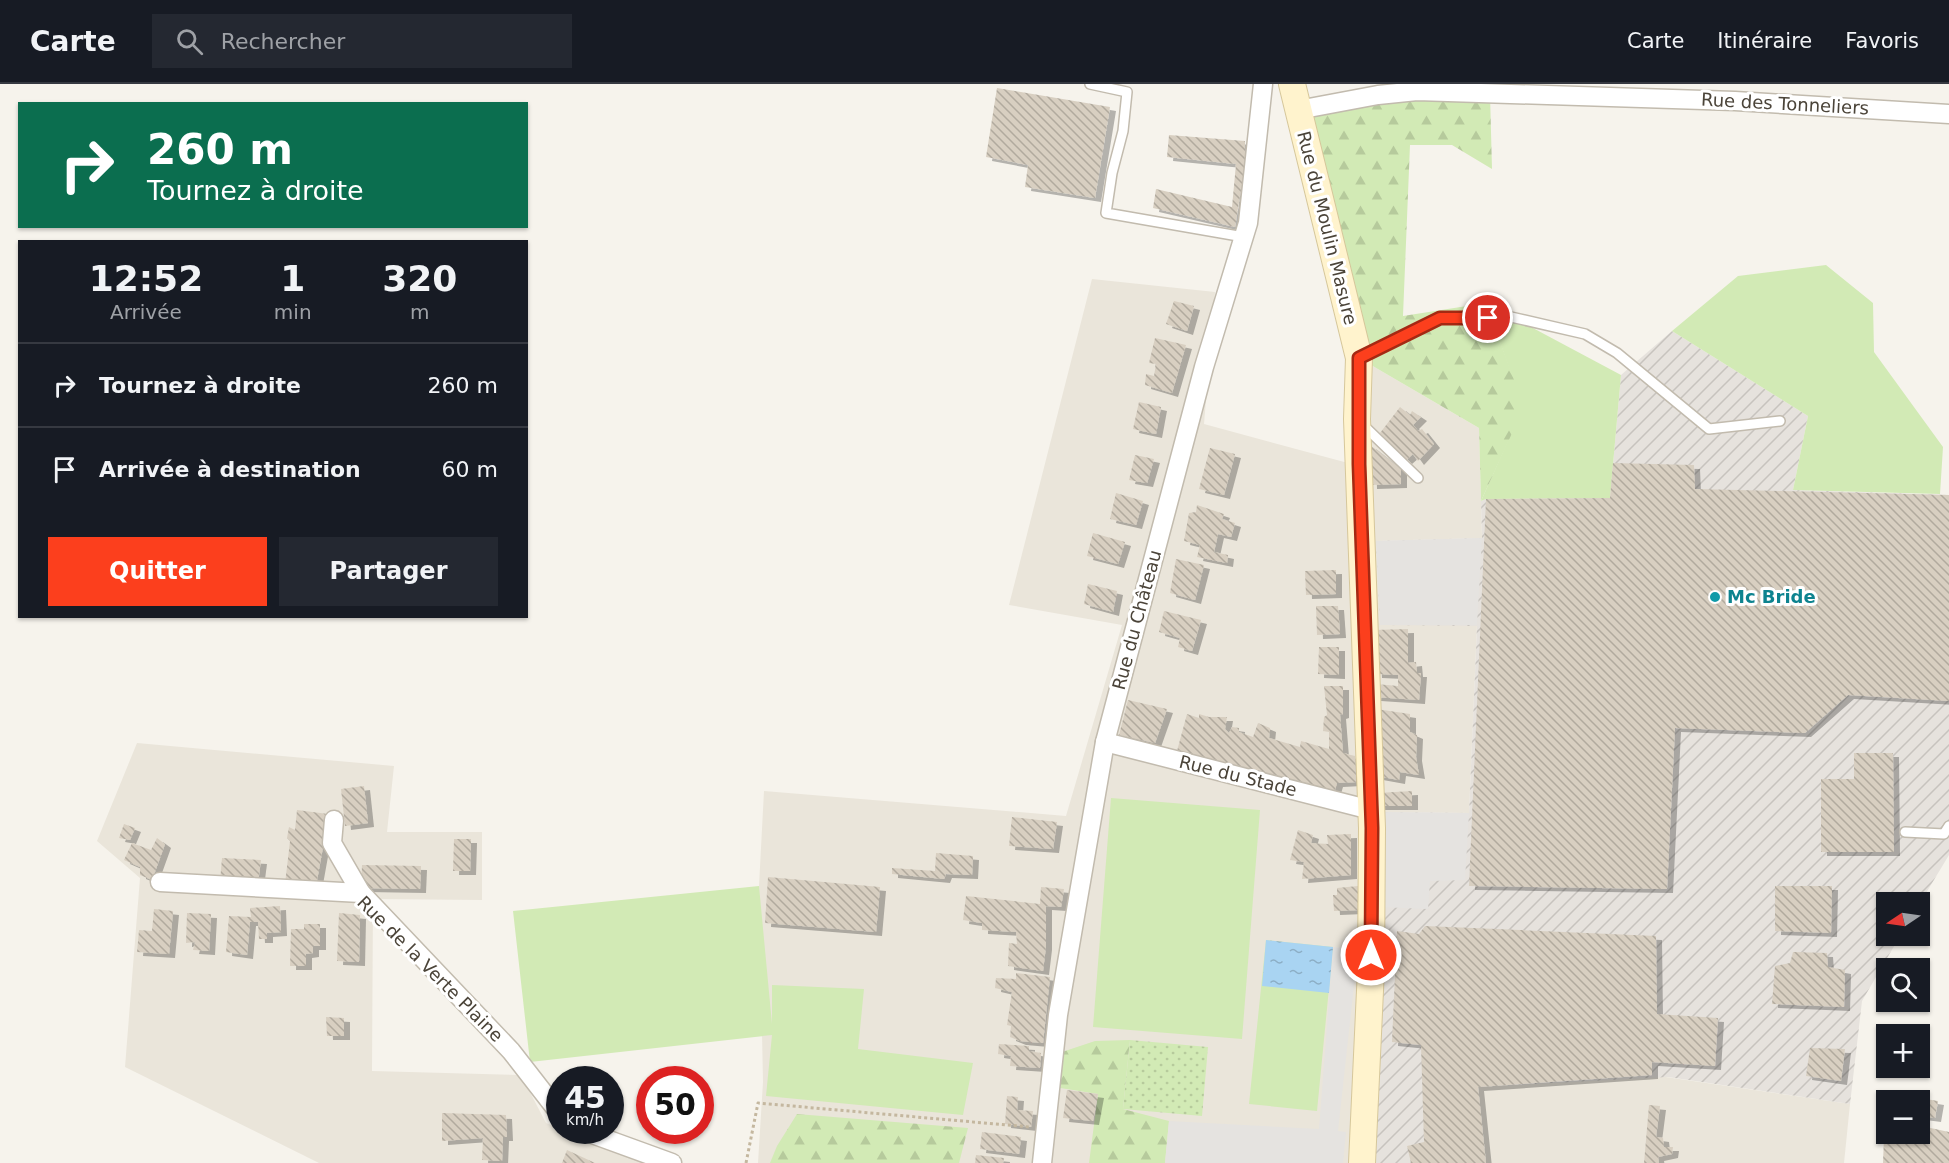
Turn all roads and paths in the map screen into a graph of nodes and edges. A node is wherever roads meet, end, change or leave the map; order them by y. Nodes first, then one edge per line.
1 (1090, 84) edge
2 (1263, 84) edge
3 (1292, 84) edge
4 (1298, 110) junction
5 (1949, 114) edge
6 (1244, 237) junction
7 (1359, 358) junction
8 (1358, 419) junction
9 (1780, 421) dead end
10 (1418, 478) dead end
11 (1105, 742) junction
12 (1371, 810) junction
13 (334, 820) dead end
14 (1949, 826) edge
15 (1905, 832) dead end
16 (160, 882) dead end
17 (361, 893) junction
18 (546, 1096) edge
19 (1045, 1128) junction
20 (620, 1144) edge
21 (672, 1163) edge
22 (746, 1163) edge
23 (1042, 1163) edge
24 (1362, 1163) edge

1 - 6 lane
2 - 6 street, Rue du Château
3 - 4 main road, Rue du Moulin Masure
4 - 5 street, Rue des Tonneliers
4 - 7 main road, Rue du Moulin Masure
6 - 11 street, Rue du Château
7 - 8 main road, Rue du Moulin Masure
7 - 9 lane
8 - 10 lane
8 - 12 main road, Rue du Moulin Masure
11 - 12 street, Rue du Stade
11 - 19 street, Rue du Château
12 - 24 main road, Rue du Moulin Masure
13 - 17 street
14 - 15 lane
16 - 17 street, Rue de la Verte Plaine
17 - 18 street, Rue de la Verte Plaine
19 - 22 path
19 - 23 street, Rue du Château
20 - 21 street

